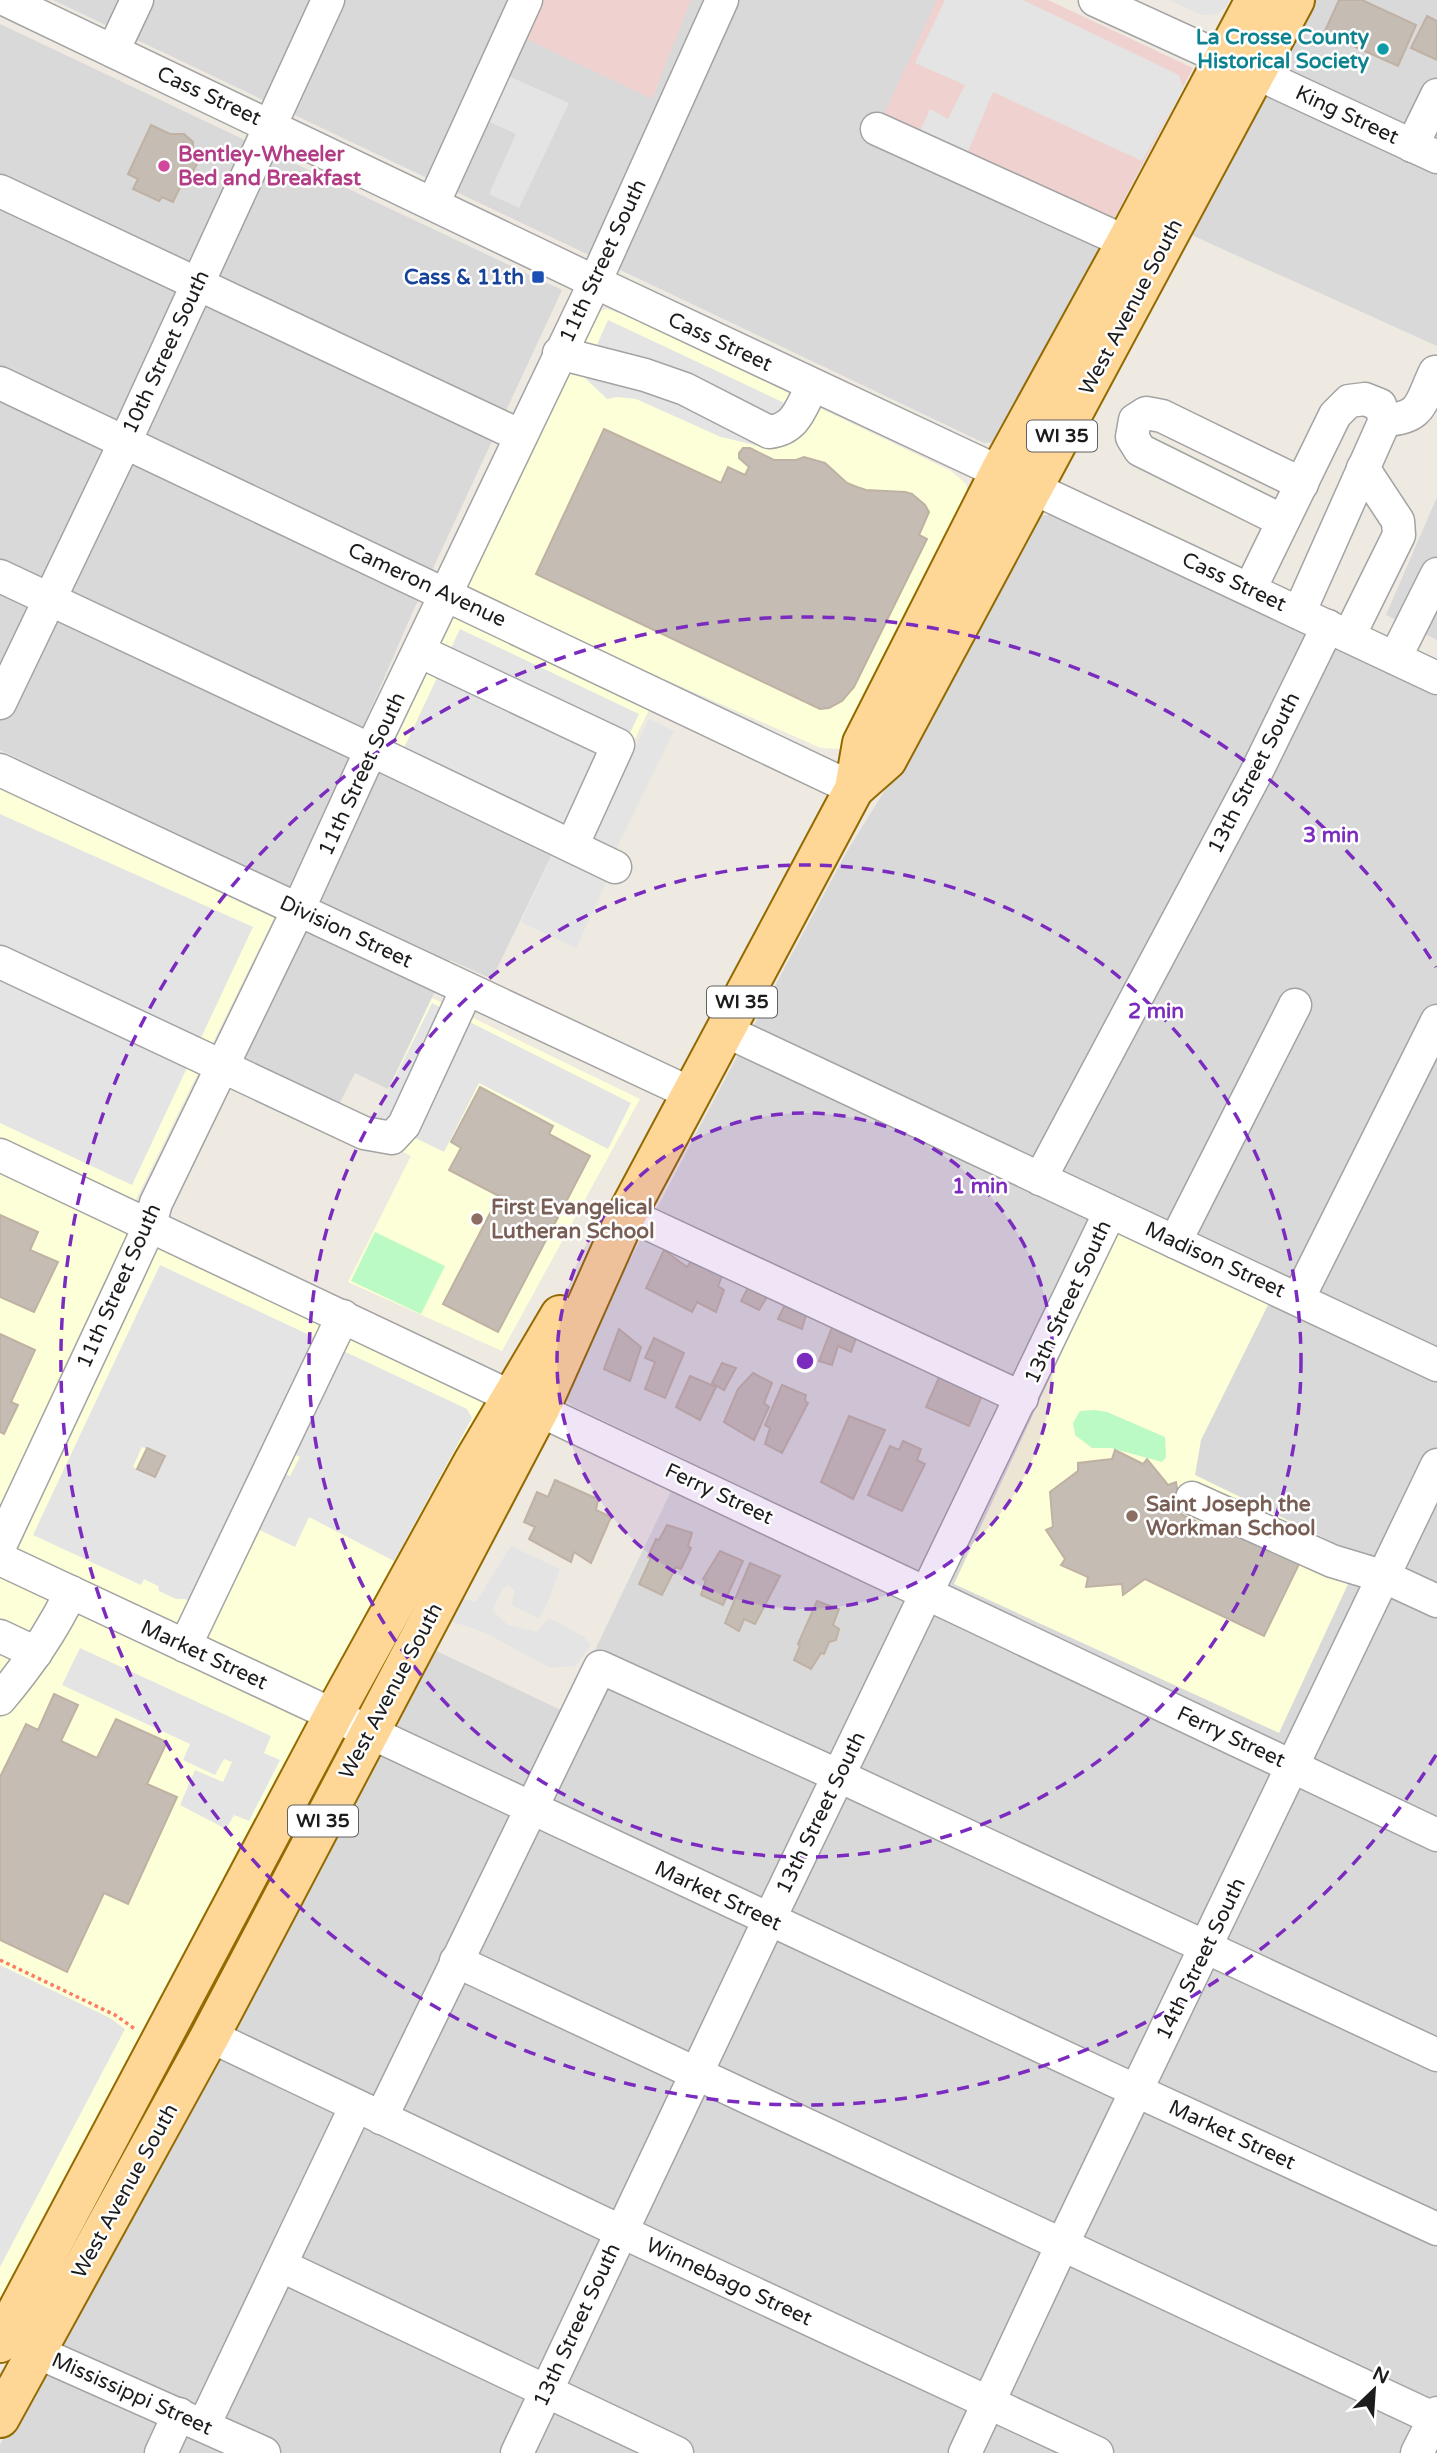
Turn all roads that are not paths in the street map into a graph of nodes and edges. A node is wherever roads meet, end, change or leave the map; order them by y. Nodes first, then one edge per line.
1 (6, 0) edge
2 (137, 0) edge
3 (328, 0) edge
4 (526, 0) edge
5 (722, 0) edge
6 (1095, 0) edge
7 (1255, 0) edge
8 (1296, 0) edge
9 (114, 51) junction
10 (1240, 66) junction
11 (1437, 95) edge
12 (270, 125) junction
13 (877, 129) dead end
14 (1424, 151) edge
15 (0, 191) edge
16 (433, 204) junction
17 (1126, 242) junction
18 (594, 282) junction
19 (197, 284) junction
20 (559, 353) junction
21 (1435, 372) dead end
22 (0, 383) edge
23 (813, 385) junction
24 (1385, 420) junction
25 (521, 436) junction
26 (125, 442) junction
27 (1363, 468) junction
28 (1000, 471) junction
29 (1302, 484) junction
30 (1034, 488) junction
31 (1283, 521) junction
32 (1437, 574) edge
33 (0, 576) edge
34 (1250, 589) junction
35 (446, 594) junction
36 (49, 599) junction
37 (1299, 612) junction
38 (1338, 631) junction
39 (419, 650) junction
40 (1395, 658) junction
41 (1437, 678) edge
42 (0, 703) edge
43 (371, 750) junction
44 (0, 770) edge
45 (854, 789) junction
46 (572, 846) junction
47 (615, 867) dead end
48 (298, 910) junction
49 (0, 962) edge
50 (467, 989) junction
51 (1295, 1005) dead end
52 (1437, 1021) edge
53 (726, 1031) junction
54 (222, 1067) junction
55 (692, 1094) junction
56 (0, 1155) edge
57 (1040, 1179) junction
58 (1110, 1212) junction
59 (627, 1214) junction
60 (149, 1227) junction
61 (1175, 1242) junction
62 (1298, 1299) junction
63 (343, 1316) junction
64 (1437, 1365) edge
65 (1022, 1398) junction
66 (525, 1402) junction
67 (1437, 1465) edge
68 (1192, 1498) dead end
69 (0, 1546) edge
70 (0, 1559) edge
71 (1385, 1577) junction
72 (71, 1592) junction
73 (928, 1594) junction
74 (1437, 1601) edge
75 (0, 1636) edge
76 (185, 1646) junction
77 (36, 1653) junction
78 (0, 1699) edge
79 (334, 1714) junction
80 (370, 1731) junction
81 (1293, 1767) junction
82 (839, 1776) junction
83 (530, 1808) junction
84 (1437, 1835) edge
85 (769, 1920) junction
86 (1207, 1947) junction
87 (456, 1961) junction
88 (210, 2036) junction
89 (1437, 2055) edge
90 (697, 2074) junction
91 (1137, 2091) junction
92 (369, 2112) junction
93 (1437, 2229) edge
94 (620, 2231) junction
95 (1062, 2245) junction
96 (282, 2266) junction
97 (10, 2341) edge
98 (547, 2391) junction
99 (989, 2403) junction
100 (1436, 2417) edge
101 (0, 2418) edge
102 (192, 2420) junction
103 (161, 2453) edge
104 (264, 2453) edge
105 (517, 2453) edge
106 (677, 2453) edge
107 (965, 2453) edge
108 (1097, 2453) edge
109 (1417, 2453) edge

1 - 9 street, Cass Street
2 - 9 street
3 - 12 street, 10th Street South
4 - 16 street
5 - 18 street, 11th Street South
6 - 10 street, King Street
7 - 10 main road, West Avenue South / WI 35
8 - 10 main road, West Avenue South / WI 35
9 - 12 street, Cass Street
10 - 14 street, King Street
10 - 17 main road, West Avenue South / WI 35
10 - 30 main road, West Avenue South / WI 35
11 - 14 street
12 - 16 street, Cass Street
12 - 19 street, 10th Street South
13 - 17 street
15 - 19 street
16 - 18 street, Cass Street
17 - 28 main road, West Avenue South / WI 35
18 - 20 street, 11th Street South
18 - 23 street, Cass Street
19 - 25 street
19 - 26 street, 10th Street South
20 - 23 street
20 - 25 street, 11th Street South
21 - 24 street
22 - 26 street, Cameron Avenue
23 - 28 street, Cass Street
24 - 27 street
24 - 29 street
25 - 35 street, 11th Street South
26 - 35 street, Cameron Avenue
26 - 36 street, 10th Street South
27 - 37 street
27 - 38 street, 13th Street South
28 - 30 street, Cass Street
28 - 45 main road, West Avenue South / WI 35
29 - 31 street
29 - 31 street
30 - 34 street, Cass Street
30 - 45 main road, West Avenue South / WI 35
31 - 34 street
32 - 40 street
33 - 36 street
34 - 37 street, Cass Street
35 - 39 street, 11th Street South
35 - 45 street, Cameron Avenue
36 - 42 street, 10th Street South
36 - 43 street
37 - 38 street, Cass Street
38 - 40 street, Cass Street
38 - 57 street, 13th Street South
39 - 43 street, 11th Street South
39 - 46 street
40 - 41 street, Cass Street
43 - 46 street
43 - 48 street, 11th Street South
44 - 48 street, Division Street
45 - 53 main road, West Avenue South / WI 35
46 - 47 street
48 - 50 street, Division Street
48 - 54 street, 11th Street South
49 - 54 street
50 - 54 street
50 - 55 street, Division Street
51 - 61 street
52 - 62 street
53 - 55 main road, West Avenue South / WI 35
53 - 57 street, Madison Street
54 - 60 street, 11th Street South
55 - 59 main road, West Avenue South / WI 35
56 - 60 street, Ferry Street
57 - 58 street, Madison Street
58 - 61 street, Madison Street
58 - 65 street, 13th Street South
59 - 65 street
59 - 66 main road, West Avenue South / WI 35
60 - 63 street, Ferry Street
60 - 69 street, 11th Street South
61 - 62 street, Madison Street
62 - 64 street, Madison Street
63 - 66 street, Ferry Street
63 - 76 street
65 - 73 street, 13th Street South
66 - 73 street, Ferry Street
66 - 79 main road, West Avenue South / WI 35
66 - 80 main road, West Avenue South / WI 35
67 - 71 street, 14th Street South
68 - 71 street
70 - 72 street, Market Street
71 - 74 street
71 - 81 street, 14th Street South
72 - 76 street, Market Street
72 - 77 street
73 - 81 street, Ferry Street
73 - 82 street, 13th Street South
75 - 77 street
76 - 79 street, Market Street
77 - 78 street
79 - 80 street, Market Street
79 - 97 main road, West Avenue South / WI 35
80 - 83 street, Market Street
80 - 88 main road, West Avenue South / WI 35
81 - 84 street, Ferry Street
81 - 86 street, 14th Street South
82 - 83 street
82 - 85 street, 13th Street South
82 - 86 street
83 - 85 street, Market Street
83 - 87 street
85 - 90 street, 13th Street South
85 - 91 street, Market Street
86 - 89 street
86 - 91 street, 14th Street South
87 - 90 street
87 - 92 street
88 - 92 street, Winnebago Street
88 - 97 main road, West Avenue South / WI 35
90 - 94 street, 13th Street South
90 - 95 street
91 - 93 street, Market Street
91 - 95 street, 14th Street South
92 - 94 street, Winnebago Street
92 - 96 street
94 - 98 street, 13th Street South
94 - 99 street, Winnebago Street
95 - 99 street, 14th Street South
95 - 100 street
96 - 98 street
96 - 102 street
97 - 101 main road, West Avenue South / WI 35
97 - 102 street, Mississippi Street
98 - 105 street, 13th Street South
98 - 106 street
99 - 107 street, 14th Street South
99 - 108 street, Winnebago Street
100 - 109 street
102 - 103 street
102 - 104 street, Mississippi Street

